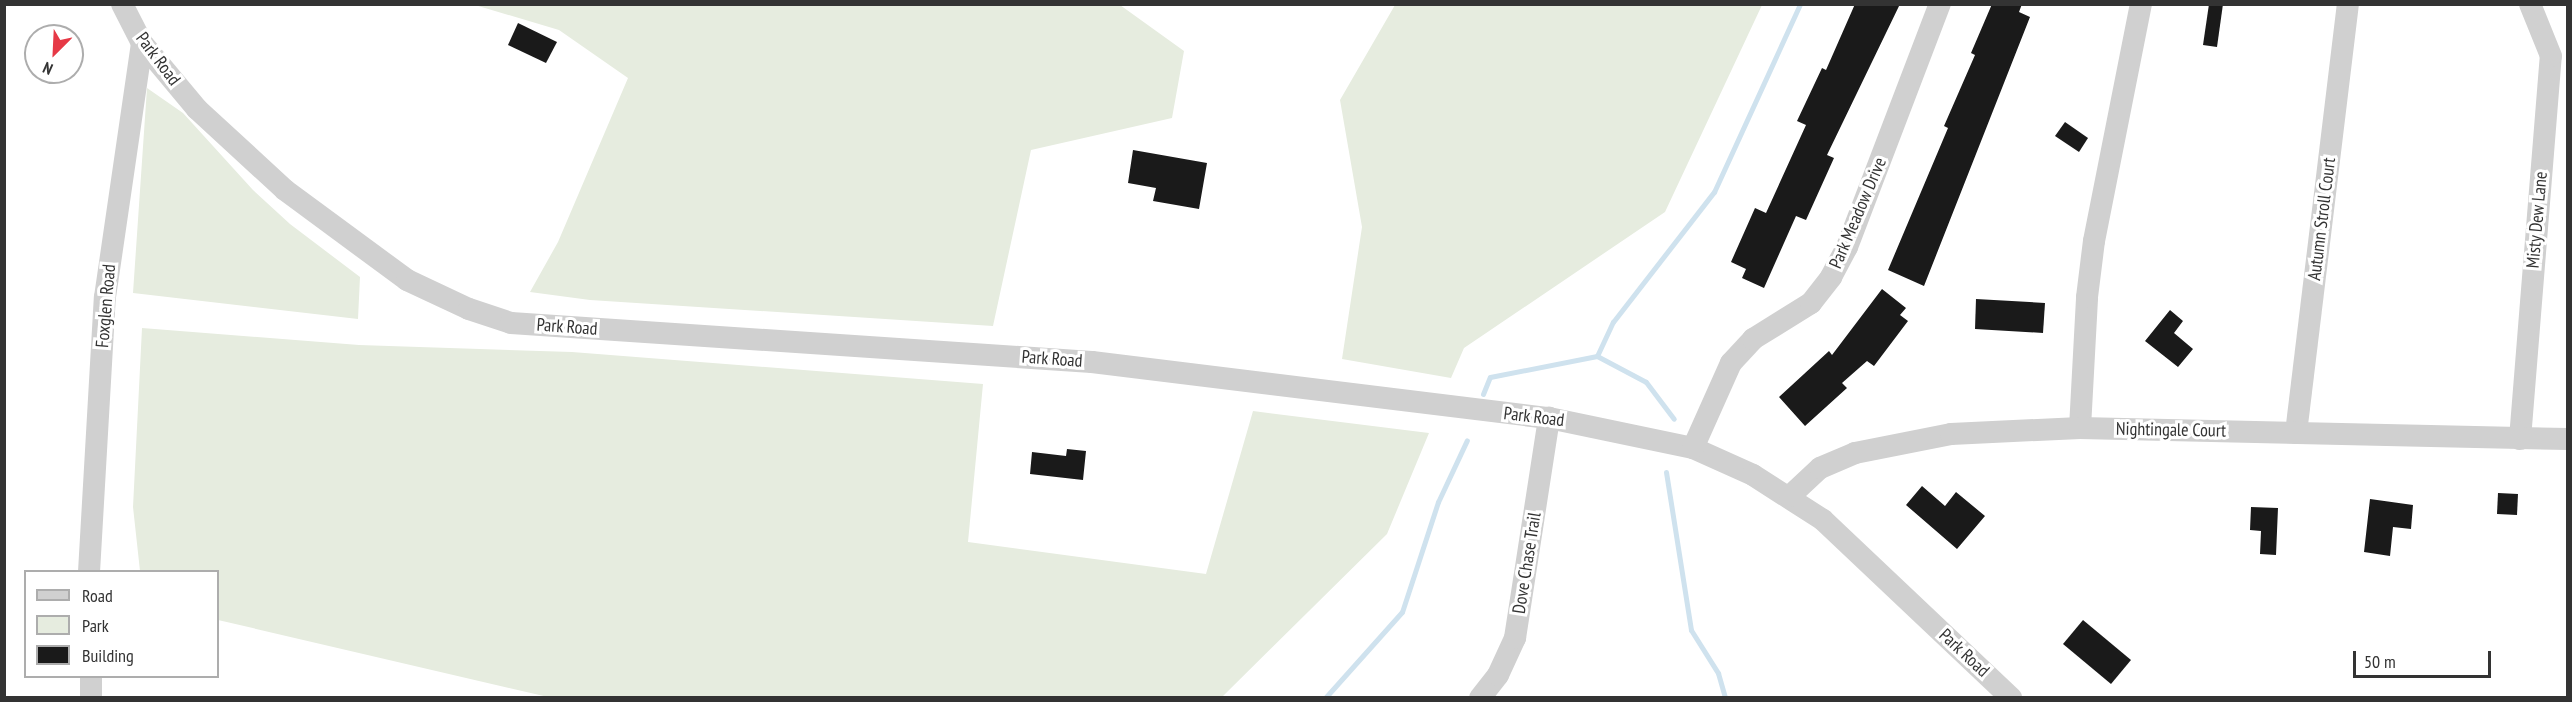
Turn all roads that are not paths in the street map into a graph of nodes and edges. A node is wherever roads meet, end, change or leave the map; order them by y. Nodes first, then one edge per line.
1 (122, 4) edge
2 (1940, 4) edge
3 (2141, 4) edge
4 (2348, 4) edge
5 (2530, 4) edge
6 (142, 42) junction
7 (1549, 418) junction
8 (2080, 428) junction
9 (2296, 433) junction
10 (2520, 439) junction
11 (2568, 439) edge
12 (1693, 448) junction
13 (1790, 496) junction
14 (89, 570) edge
15 (91, 678) edge
16 (1490, 694) edge
17 (92, 698) edge
18 (2011, 698) edge

1 - 6 street, Park Road
2 - 12 street, Park Meadow Drive
3 - 8 street
4 - 9 street, Autumn Stroll Court
5 - 10 street, Misty Dew Lane
6 - 7 street, Park Road
6 - 14 street, Foxglen Road
7 - 12 street, Park Road
7 - 16 street, Dove Chase Trail
8 - 9 street, Nightingale Court
8 - 13 street, Nightingale Court
9 - 10 street, Nightingale Court
10 - 11 street, Nightingale Court
12 - 13 street, Park Road
13 - 18 street, Park Road
15 - 17 street

